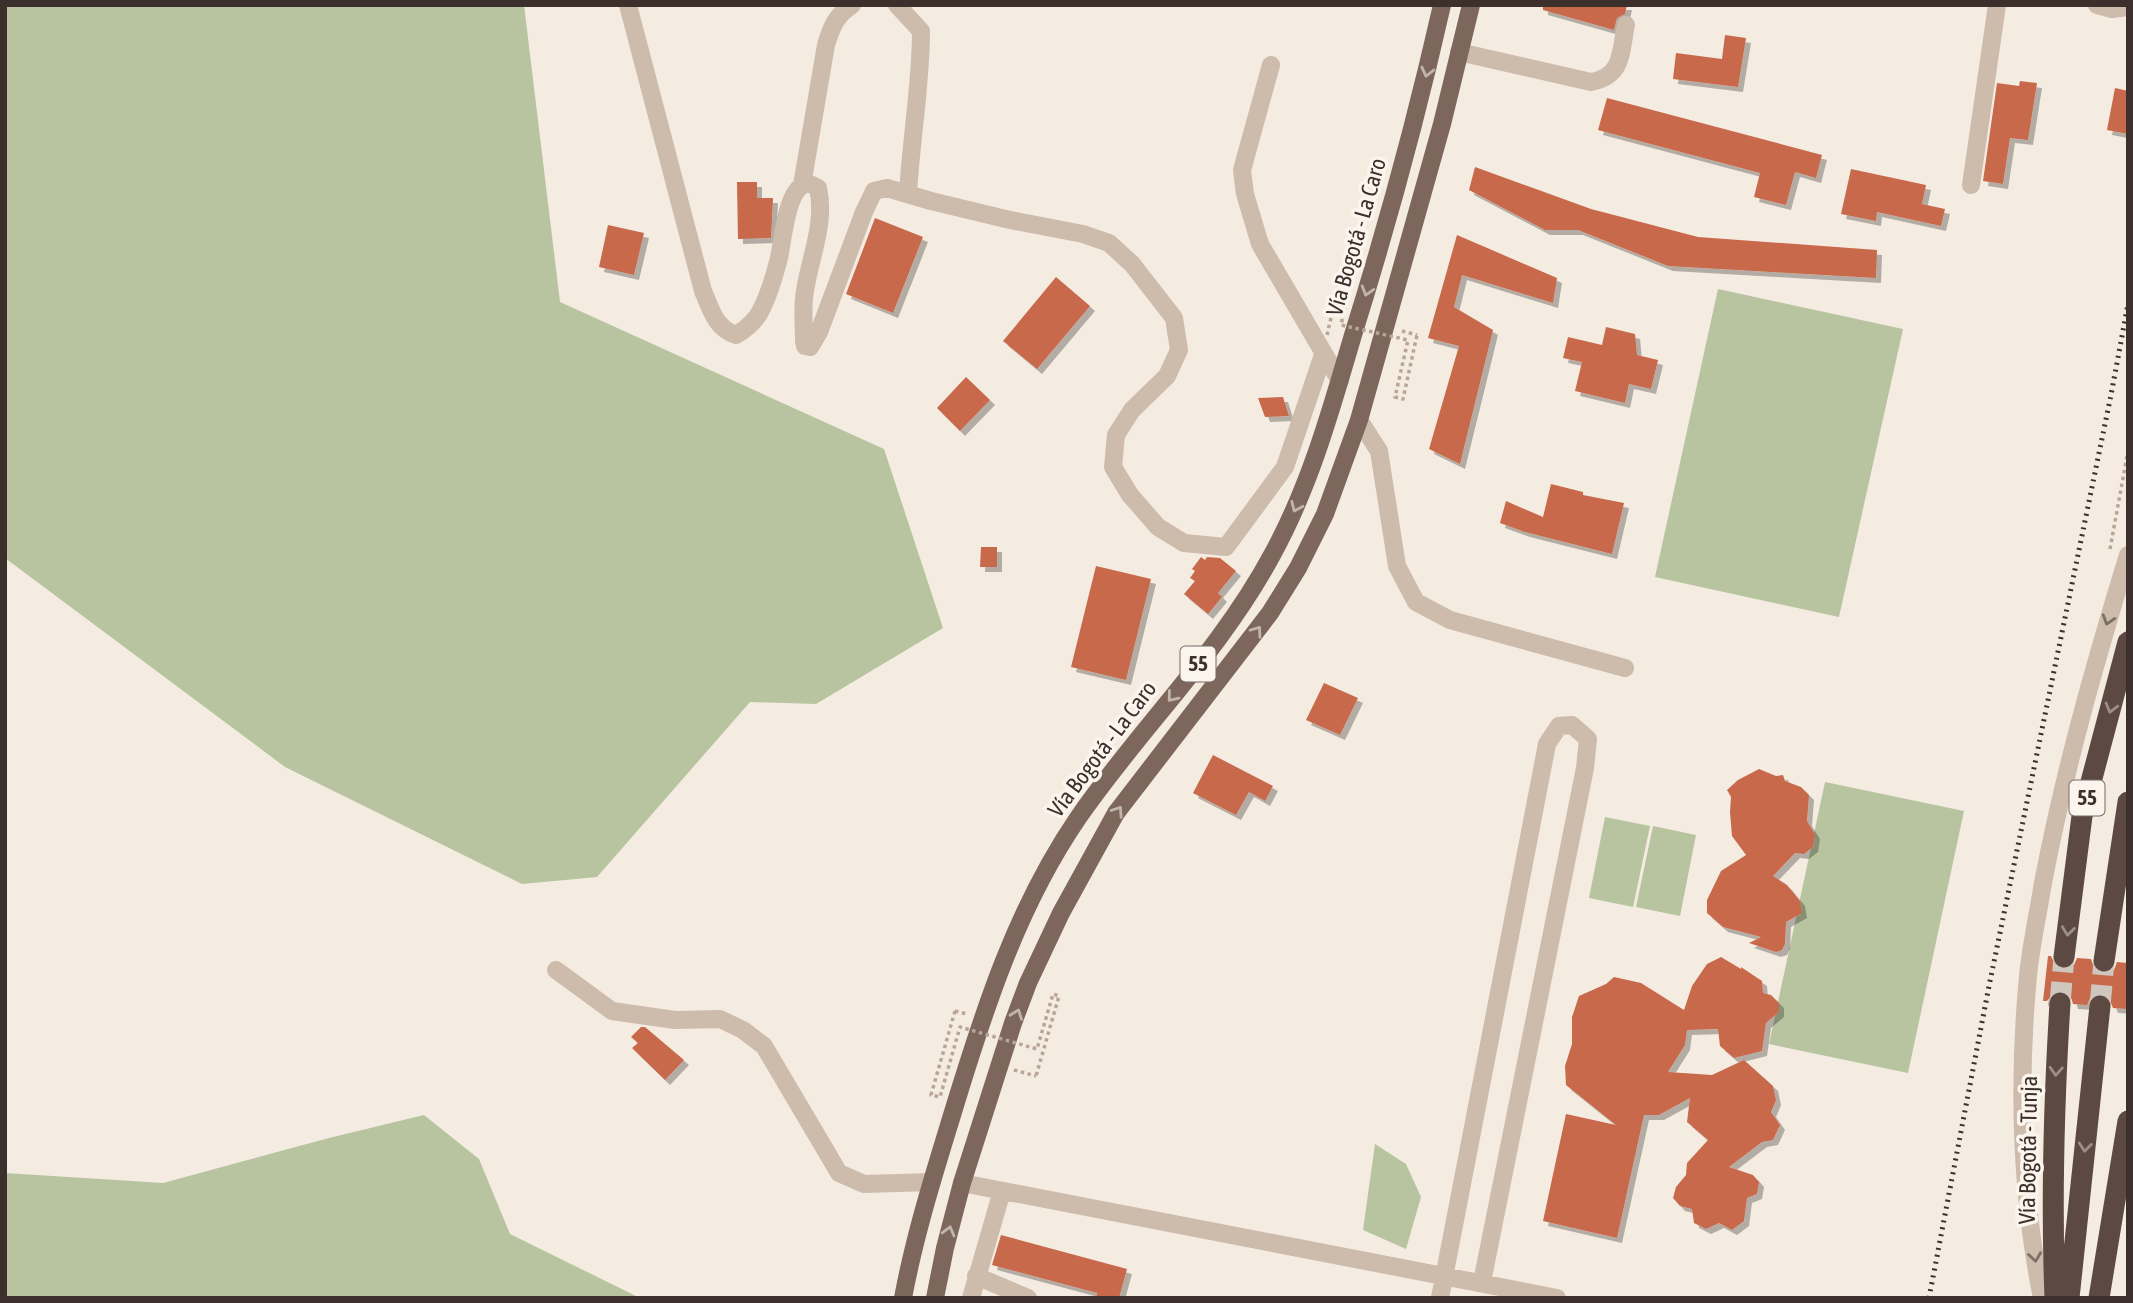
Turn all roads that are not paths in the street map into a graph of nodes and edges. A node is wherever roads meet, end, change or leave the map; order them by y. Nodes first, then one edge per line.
1 (628, 5) edge
2 (852, 5) edge
3 (897, 5) edge
4 (1442, 5) edge
5 (1471, 5) edge
6 (1997, 5) edge
7 (2096, 5) edge
8 (2128, 7) edge
9 (1626, 25) dead end
10 (1459, 51) junction
11 (1271, 65) dead end
12 (1971, 185) dead end
13 (802, 186) junction
14 (908, 194) junction
15 (1323, 355) junction
16 (1340, 380) junction
17 (1359, 421) junction
18 (2128, 555) edge
19 (2128, 642) edge
20 (1625, 668) dead end
21 (2128, 802) edge
22 (2064, 957) tunnel mouth
23 (2105, 961) tunnel mouth
24 (556, 970) dead end
25 (2060, 1003) tunnel mouth
26 (2100, 1006) tunnel mouth
27 (2128, 1121) edge
28 (932, 1182) junction
29 (962, 1183) junction
30 (1003, 1191) junction
31 (1445, 1274) junction
32 (976, 1276) junction
33 (1482, 1282) junction
34 (903, 1298) edge
35 (935, 1298) edge
36 (971, 1298) edge
37 (1028, 1298) edge
38 (1440, 1298) edge
39 (1557, 1298) edge
40 (2042, 1298) edge
41 (2055, 1298) edge
42 (2068, 1298) edge
43 (2099, 1298) edge

1 - 13 street
2 - 13 street
3 - 14 street
4 -> 16 main road, Vía Bogotá - La Caro / 55
5 - 10 main road, 55
6 - 12 street
7 - 8 street
9 - 10 street
10 - 17 main road, 55
11 - 15 street
13 - 14 street
14 - 15 street
15 - 16 street
16 -> 28 main road, Vía Bogotá - La Caro / 55
17 - 20 street
29 -> 17 main road, 55
18 -> 40 street
19 -> 22 highway, 55
21 - 23 highway, 55
24 - 28 street
25 -> 41 highway, Vía Bogotá - Tunja
26 -> 42 highway
27 - 43 highway
28 - 34 main road, Vía Bogotá - La Caro / 55
29 - 30 street
35 -> 29 main road, 55
30 - 31 street
30 - 32 street
31 - 33 street
31 - 33 street
31 - 38 street
32 - 36 street
32 - 37 street
33 - 39 street

